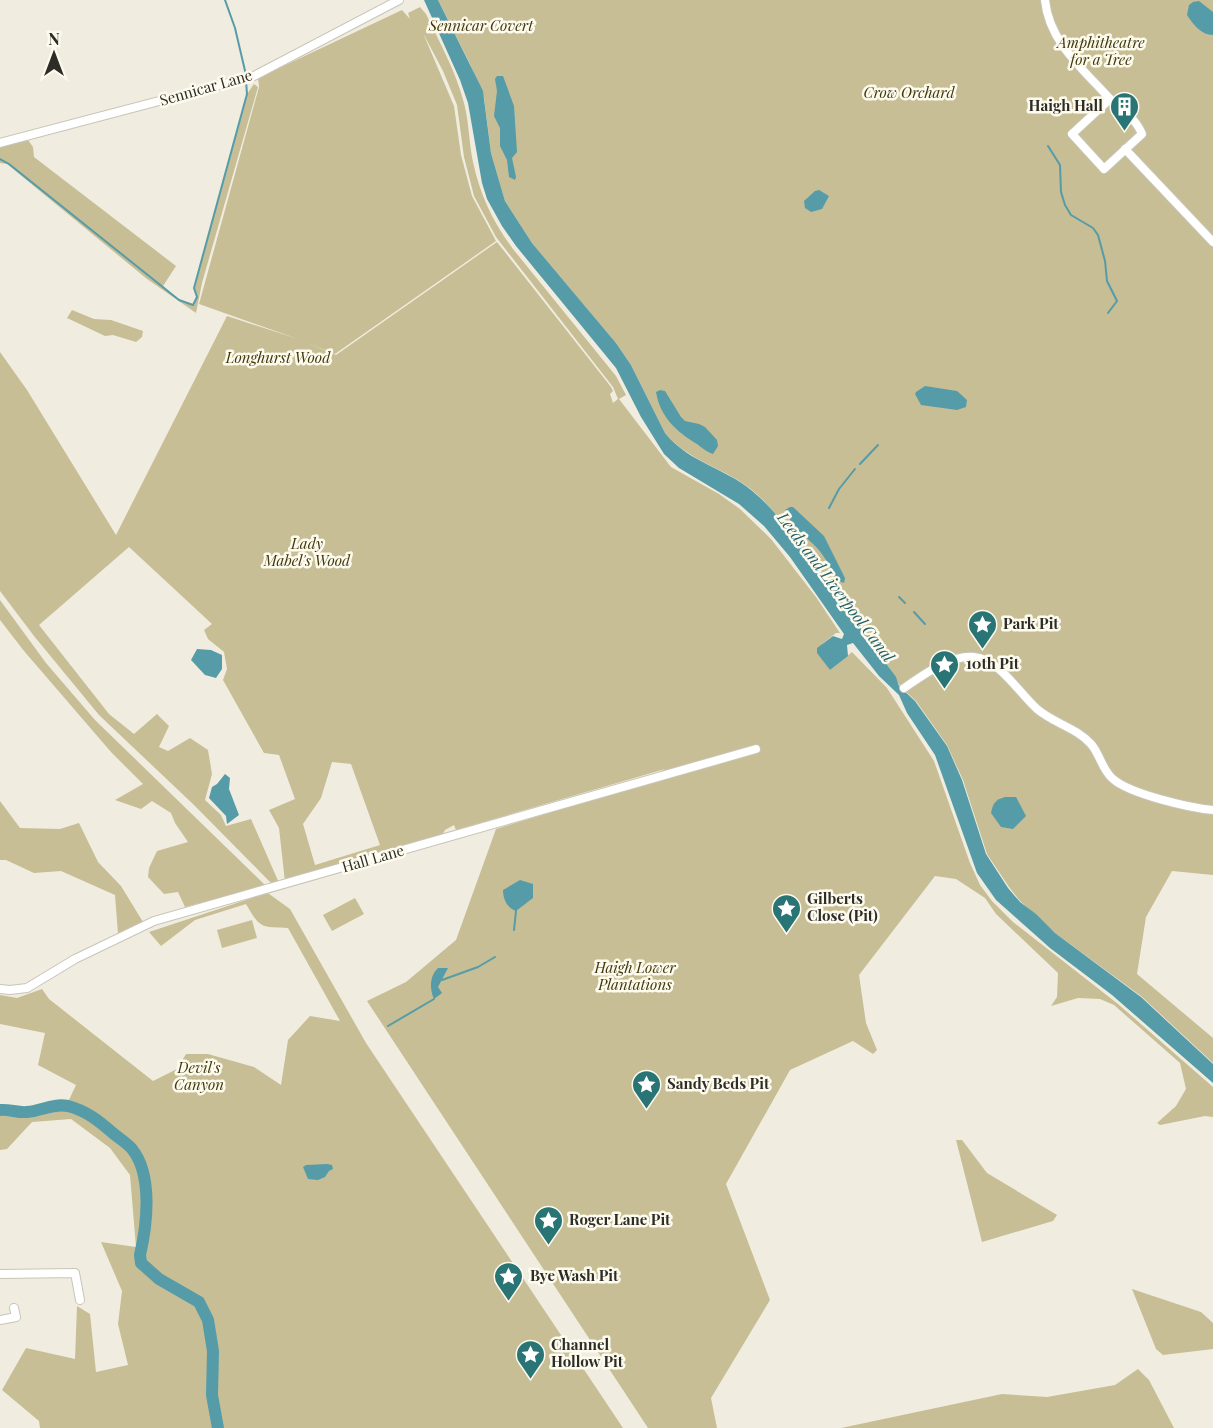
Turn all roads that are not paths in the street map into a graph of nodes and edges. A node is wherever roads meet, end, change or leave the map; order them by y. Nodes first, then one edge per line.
1 (399, 0) edge
2 (1045, 0) edge
3 (1110, 99) junction
4 (0, 143) edge
5 (1125, 149) junction
6 (1213, 242) edge
7 (904, 688) dead end
8 (756, 749) dead end
9 (1213, 810) edge
10 (0, 988) edge
11 (0, 1274) edge
12 (80, 1300) dead end
13 (14, 1308) dead end
14 (0, 1320) edge

1 - 4 street, Sennicar Lane
2 - 3 street
3 - 5 street
3 - 5 street
5 - 6 street
7 - 9 street
8 - 10 street, Hall Lane
11 - 12 street
13 - 14 street

